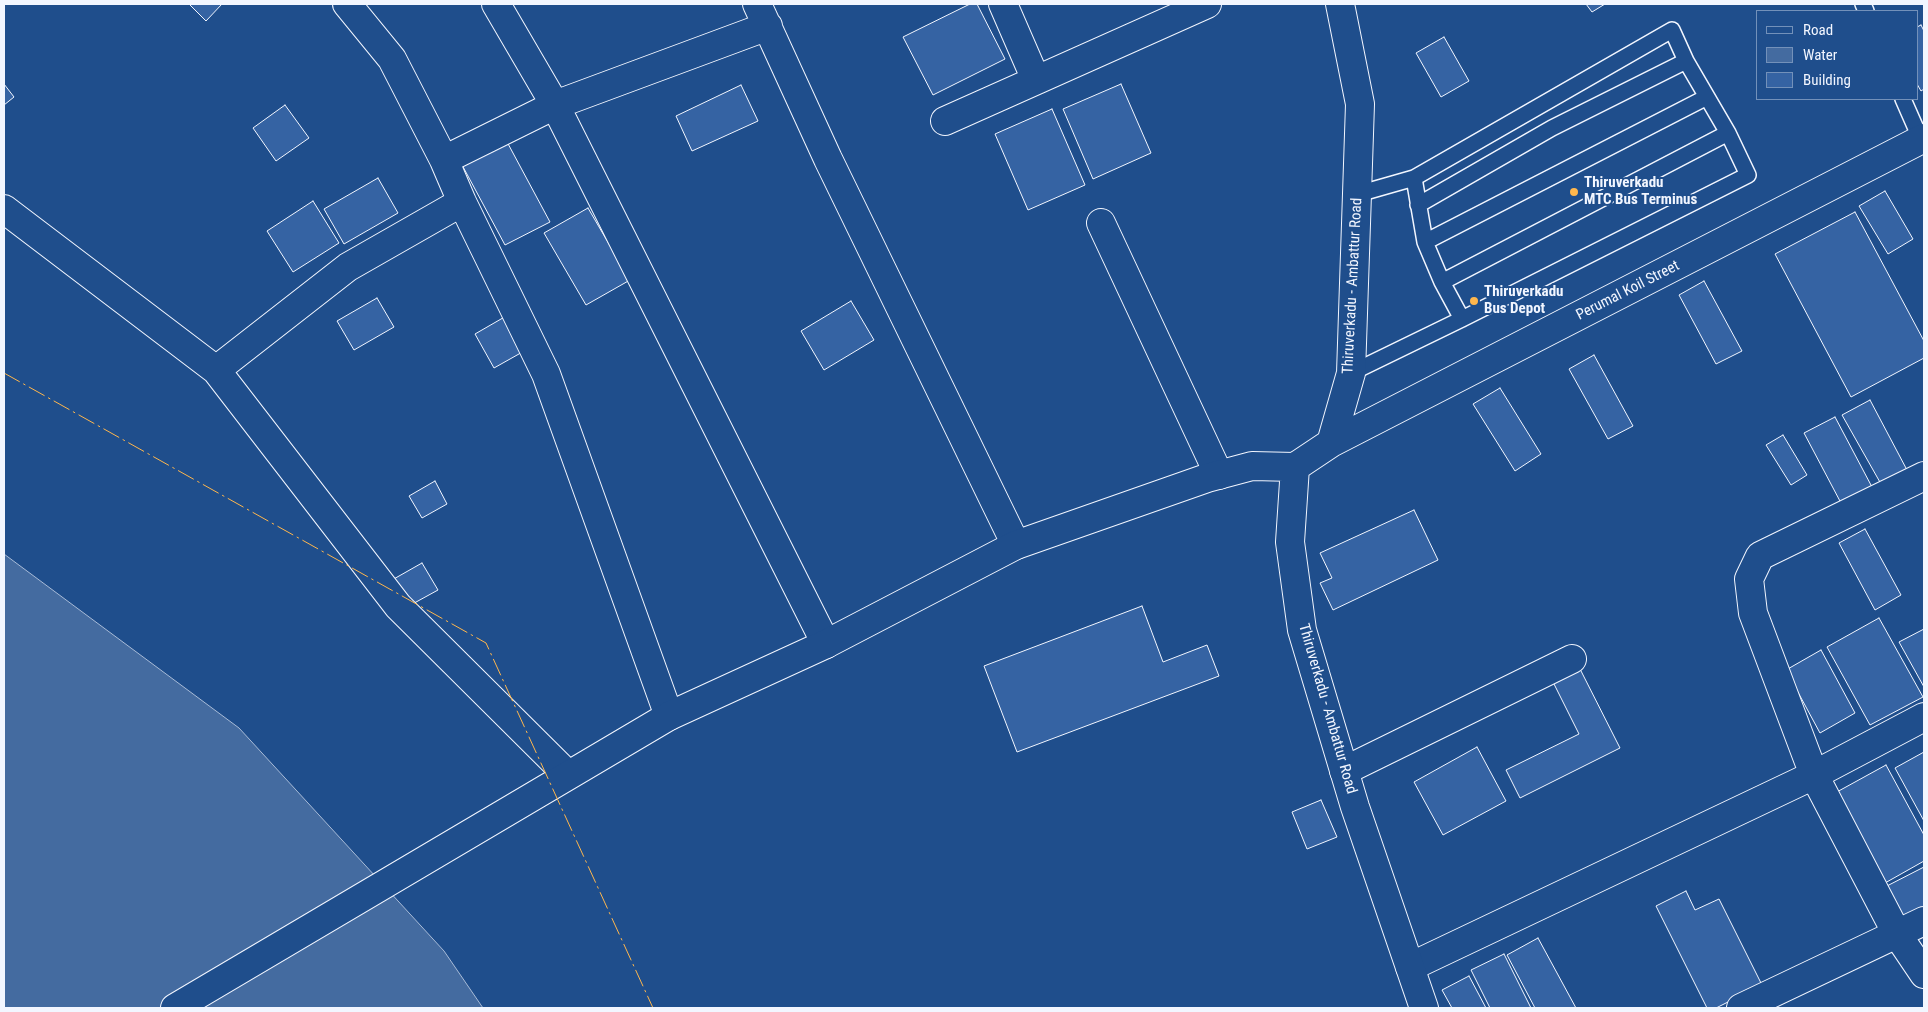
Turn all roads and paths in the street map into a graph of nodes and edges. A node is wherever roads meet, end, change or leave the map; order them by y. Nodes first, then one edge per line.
1 (347, 4) edge
2 (496, 4) edge
3 (1003, 4) edge
4 (1207, 4) edge
5 (1340, 4) edge
6 (762, 15) edge
7 (1686, 61) junction
8 (1036, 80) junction
9 (1707, 97) junction
10 (1904, 100) edge
11 (555, 105) junction
12 (945, 121) dead end
13 (1728, 134) junction
14 (1923, 139) edge
15 (444, 160) junction
16 (1414, 178) junction
17 (1358, 194) junction
18 (462, 202) junction
19 (1418, 205) junction
20 (4, 209) edge
21 (1101, 223) dead end
22 (1425, 242) junction
23 (1442, 282) junction
24 (1462, 319) junction
25 (216, 370) junction
26 (1351, 373) junction
27 (1331, 444) junction
28 (1295, 467) junction
29 (1219, 475) junction
30 (1924, 476) edge
31 (1016, 545) junction
32 (826, 644) junction
33 (1572, 659) dead end
34 (669, 716) junction
35 (1924, 718) edge
36 (1344, 771) junction
37 (568, 775) junction
38 (1814, 775) junction
39 (1924, 920) edge
40 (1897, 934) junction
41 (1410, 967) junction
42 (1924, 974) edge
43 (175, 1008) edge
44 (1424, 1008) edge
45 (1741, 1008) edge

1 - 15 street
2 - 11 street
3 - 8 street
4 - 8 street
5 - 17 street, Thiruverkadu - Ambattur Road
6 - 11 street
6 - 31 street
7 - 9 lane
7 - 16 lane
7 - 19 lane
8 - 12 street
9 - 13 lane
9 - 22 lane
10 - 14 lane
11 - 15 street
11 - 32 street
13 - 23 lane
13 - 24 lane
14 - 27 street, Perumal Koil Street
15 - 18 street
16 - 17 lane
16 - 19 lane
17 - 26 street, Thiruverkadu - Ambattur Road
18 - 25 street
18 - 34 street
19 - 22 lane
20 - 25 street
21 - 29 street
22 - 23 lane
23 - 24 lane
24 - 26 lane
25 - 37 street
26 - 27 street, Thiruverkadu - Ambattur Road
27 - 28 street
28 - 29 street
28 - 36 street, Thiruverkadu - Ambattur Road
29 - 31 street
30 - 38 street
31 - 32 street
32 - 34 street
33 - 36 street
34 - 37 street
35 - 38 street
36 - 41 street, Thiruverkadu - Ambattur Road
37 - 43 street
38 - 40 street
38 - 41 street
39 - 40 street
40 - 42 street
40 - 45 street
41 - 44 street, Thiruverkadu - Ambattur Road

